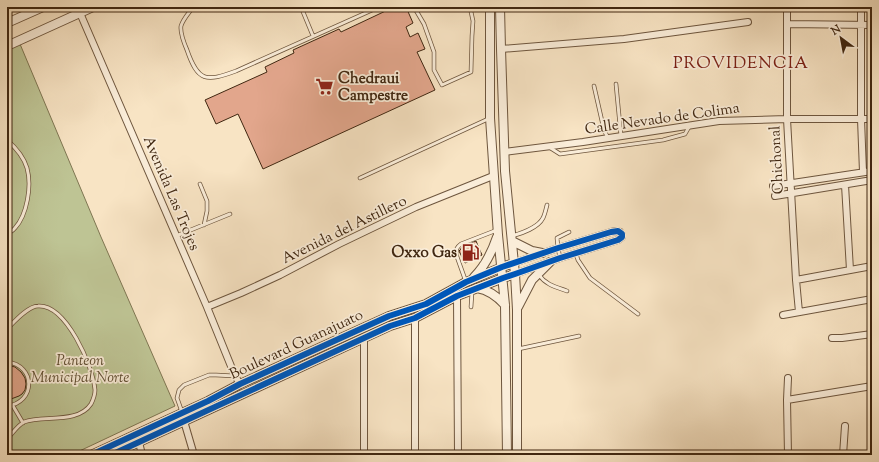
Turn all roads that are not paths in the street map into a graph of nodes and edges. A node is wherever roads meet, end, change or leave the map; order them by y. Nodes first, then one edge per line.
1 (43, 7) edge
2 (93, 7) edge
3 (193, 7) edge
4 (301, 7) edge
5 (379, 7) edge
6 (414, 7) edge
7 (470, 7) edge
8 (490, 7) edge
9 (500, 7) edge
10 (787, 7) edge
11 (862, 7) edge
12 (80, 13) junction
13 (748, 22) dead end
14 (7, 23) edge
15 (787, 24) junction
16 (862, 25) junction
17 (872, 25) edge
18 (313, 36) junction
19 (7, 46) edge
20 (501, 49) junction
21 (616, 84) dead end
22 (594, 86) dead end
23 (490, 118) junction
24 (787, 119) junction
25 (861, 119) junction
26 (872, 119) edge
27 (690, 125) junction
28 (622, 136) junction
29 (608, 138) junction
30 (7, 140) edge
31 (547, 146) junction
32 (504, 152) junction
33 (872, 170) edge
34 (863, 172) junction
35 (494, 176) junction
36 (360, 178) dead end
37 (872, 180) edge
38 (200, 184) dead end
39 (791, 184) junction
40 (845, 185) junction
41 (773, 186) dead end
42 (791, 194) junction
43 (775, 196) dead end
44 (547, 205) dead end
45 (230, 214) dead end
46 (204, 225) junction
47 (498, 232) junction
48 (569, 232) dead end
49 (7, 234) edge
50 (176, 236) junction
51 (512, 238) junction
52 (558, 248) junction
53 (542, 253) junction
54 (575, 253) junction
55 (560, 258) junction
56 (550, 262) junction
57 (514, 263) junction
58 (872, 266) edge
59 (502, 267) junction
60 (850, 270) junction
61 (515, 274) junction
62 (538, 274) junction
63 (503, 278) junction
64 (796, 280) junction
65 (468, 281) junction
66 (474, 289) junction
67 (567, 291) dead end
68 (457, 296) junction
69 (872, 299) edge
70 (505, 305) junction
71 (207, 307) junction
72 (471, 307) dead end
73 (516, 310) junction
74 (799, 312) junction
75 (638, 314) dead end
76 (783, 314) dead end
77 (415, 318) junction
78 (7, 329) edge
79 (872, 334) edge
80 (579, 336) dead end
81 (364, 338) junction
82 (832, 338) dead end
83 (517, 349) junction
84 (7, 362) edge
85 (235, 376) junction
86 (788, 378) dead end
87 (240, 384) junction
88 (872, 386) edge
89 (787, 400) junction
90 (7, 406) edge
91 (13, 406) junction
92 (182, 412) junction
93 (184, 421) junction
94 (23, 423) junction
95 (844, 426) dead end
96 (7, 439) edge
97 (139, 442) junction
98 (91, 455) edge
99 (111, 455) edge
100 (142, 455) edge
101 (194, 455) edge
102 (364, 455) edge
103 (415, 455) edge
104 (458, 455) edge
105 (507, 455) edge
106 (517, 455) edge
107 (788, 455) edge
108 (843, 455) edge

1 - 14 street
2 - 12 street
3 - 18 lane
4 - 18 lane
5 - 18 lane
6 - 7 lane
8 - 23 street
9 - 20 street
10 - 15 street, Chichonal
11 - 16 street
12 - 19 street
12 - 50 street, Avenida Las Trojes
13 - 20 street
15 - 16 street
15 - 24 street, Chichonal
16 - 17 street
16 - 25 street
20 - 32 street
21 - 28 lane
22 - 29 lane
23 - 35 street
23 - 36 lane
24 - 25 street, Calle Nevado de Colima
24 - 27 street, Calle Nevado de Colima
24 - 39 street, Chichonal
25 - 26 street, Calle Nevado de Colima
25 - 34 street
27 - 28 street, Calle Nevado de Colima
27 - 31 lane
28 - 29 street, Calle Nevado de Colima
29 - 31 street, Calle Nevado de Colima
30 - 49 lane
31 - 32 street, Calle Nevado de Colima
32 - 51 street
33 - 34 street
34 - 39 street
35 - 47 street
35 - 71 street, Avenida del Astillero
37 - 40 street
38 - 46 lane
39 - 41 street
39 - 42 street, Chichonal
40 - 42 street
40 - 60 street
42 - 43 street
42 - 64 street, Chichonal
44 - 51 lane
45 - 46 lane
46 - 50 lane
47 - 59 street
47 - 65 street
47 - 65 lane
48 - 52 lane
50 - 71 street, Avenida Las Trojes
51 - 53 street
51 - 57 street
52 - 53 street
52 - 54 street
52 - 55 lane
53 - 57 street
54 - 55 street
54 - 75 lane
55 - 56 street
56 - 61 street
56 - 62 street
57 - 59 street, Boulevard Guanajuato
57 - 61 street
58 - 60 street
59 - 63 street
59 - 65 street, Boulevard Guanajuato
60 - 64 street
61 - 63 street, Boulevard Guanajuato
61 - 73 street
62 - 67 lane
62 - 73 street
63 - 66 street, Boulevard Guanajuato
63 - 70 street
64 - 74 street, Chichonal
65 - 87 street, Boulevard Guanajuato
66 - 68 street, Boulevard Guanajuato
66 - 70 street
66 - 72 lane
68 - 77 street, Boulevard Guanajuato
68 - 104 street
69 - 74 street
70 - 105 street
71 - 85 street, Avenida Las Trojes
73 - 83 street
74 - 76 street
77 - 81 street, Boulevard Guanajuato
77 - 103 street
78 - 94 lane
79 - 82 street
80 - 83 lane
81 - 93 street, Boulevard Guanajuato
81 - 102 street
83 - 106 street
84 - 91 lane
85 - 87 street, Avenida Las Trojes
85 - 92 lane
86 - 89 street
87 - 92 street, Boulevard Guanajuato
88 - 89 street
89 - 107 street
90 - 91 lane
91 - 94 lane
92 - 98 street, Boulevard Guanajuato
93 - 97 street, Boulevard Guanajuato
93 - 101 street
94 - 96 lane
95 - 108 street
97 - 99 street, Boulevard Guanajuato
97 - 100 street

